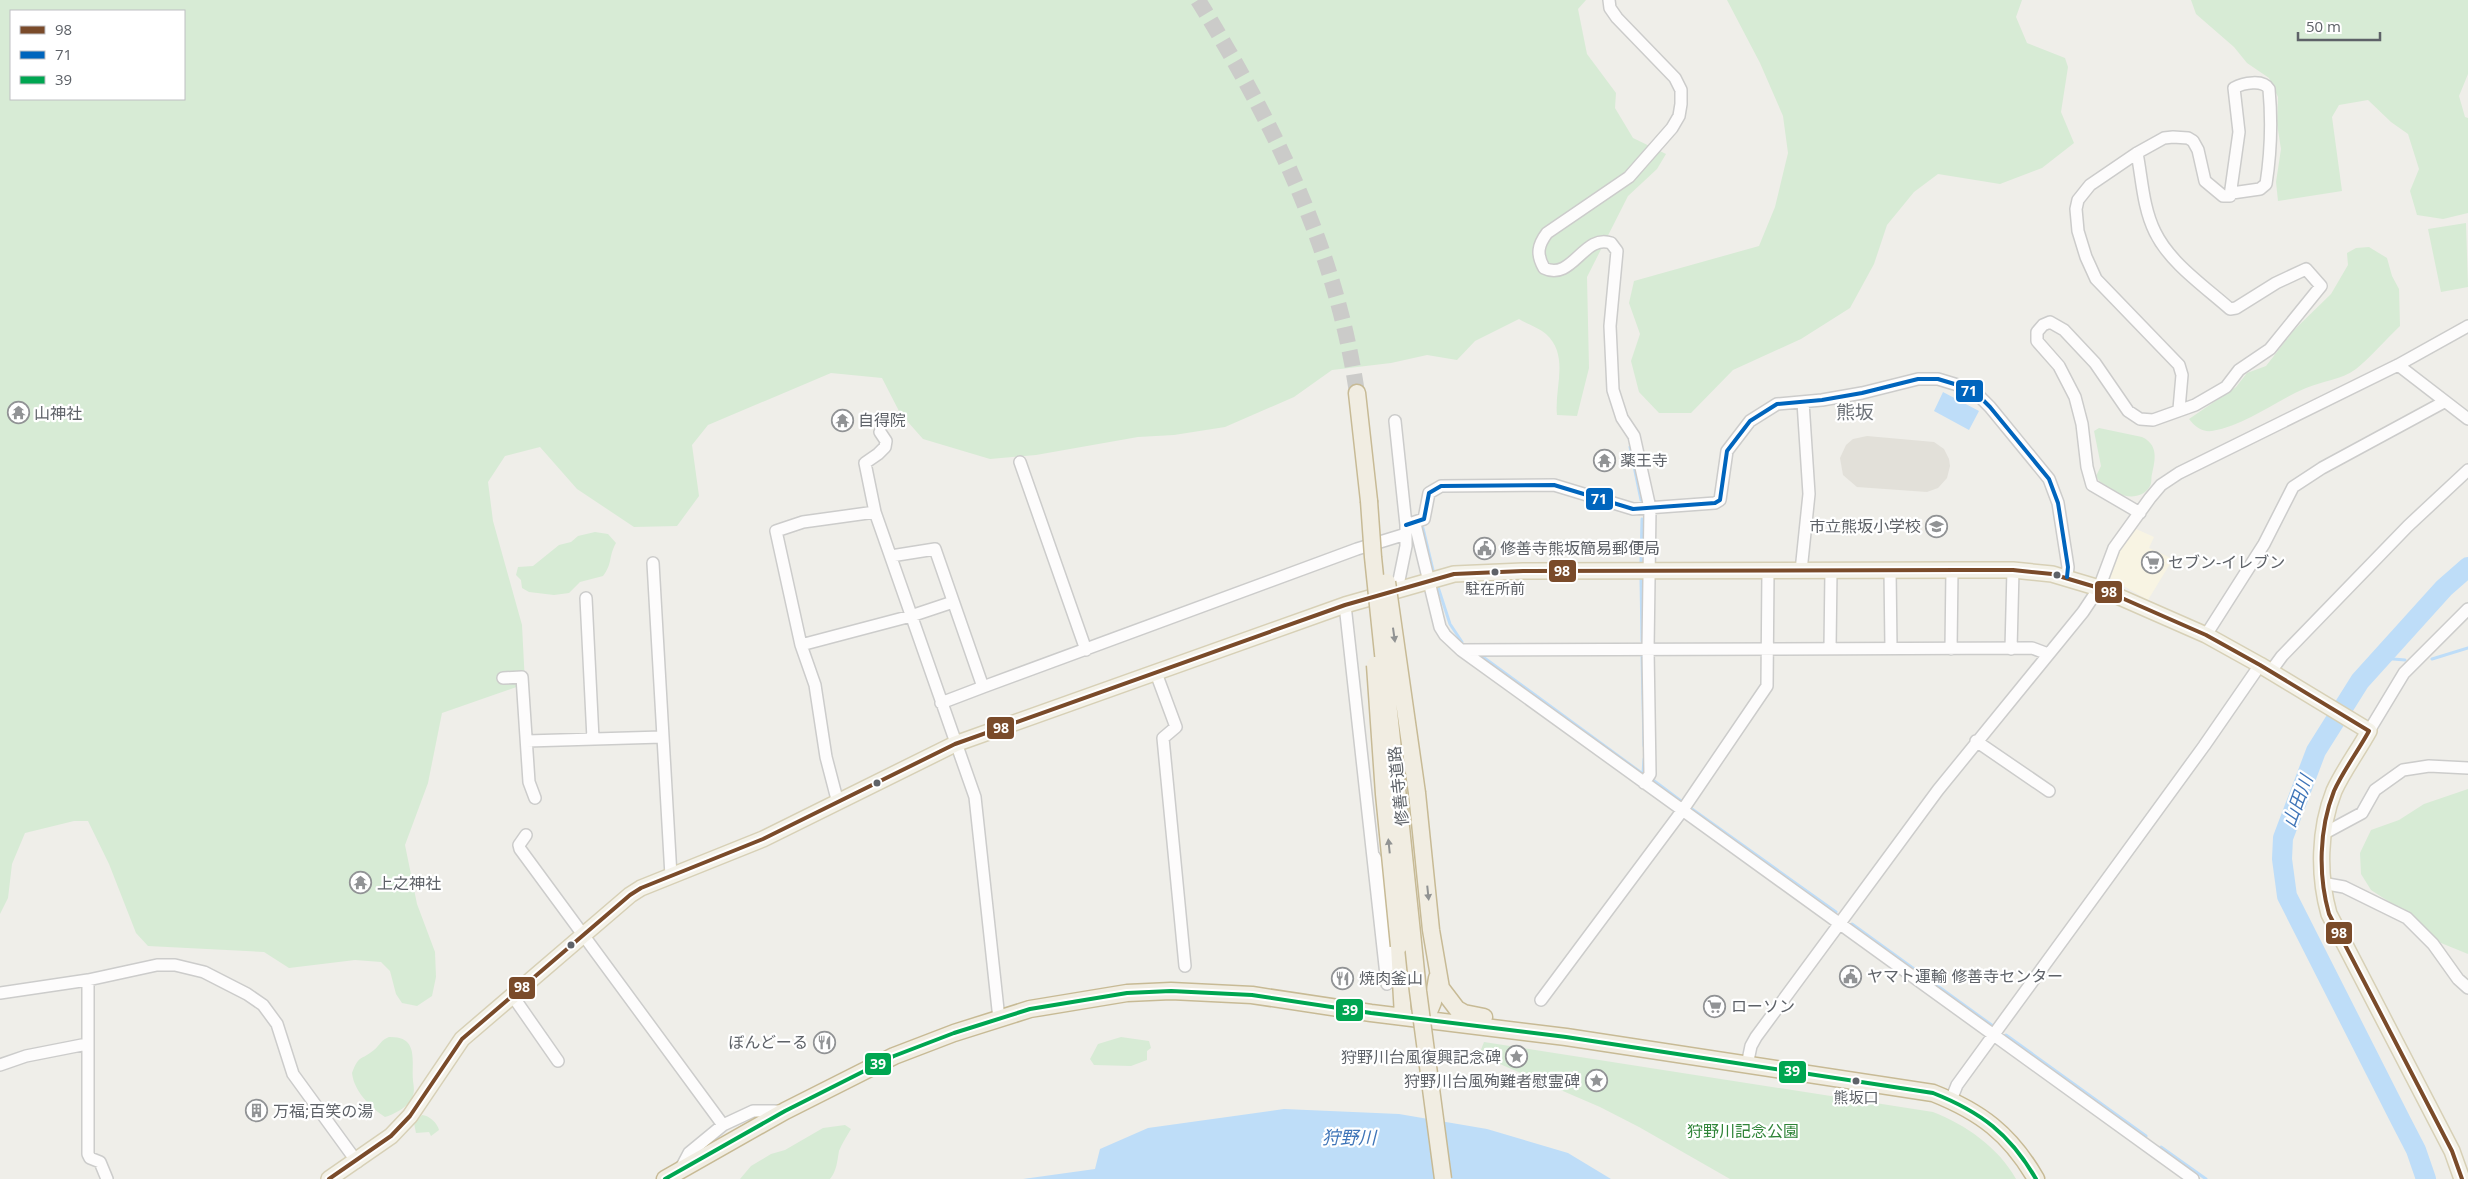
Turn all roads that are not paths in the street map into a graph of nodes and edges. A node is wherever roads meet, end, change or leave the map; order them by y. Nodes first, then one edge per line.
1 (1609, 0) edge
2 (2137, 153) junction
3 (2232, 193) junction
4 (2468, 326) edge
5 (2398, 365) junction
6 (1357, 393) tunnel mouth
7 (1803, 402) junction
8 (2444, 402) junction
9 (2179, 409) junction
10 (2468, 419) edge
11 (1395, 421) dead end
12 (880, 432) dead end
13 (1020, 462) dead end
14 (2468, 470) edge
15 (1369, 501) junction
16 (1650, 508) junction
17 (875, 512) junction
18 (2140, 513) junction
19 (1409, 528) junction
20 (891, 556) junction
21 (1373, 556) junction
22 (653, 563) dead end
23 (1890, 570) junction
24 (1952, 570) junction
25 (2013, 570) junction
26 (1648, 571) junction
27 (1768, 571) junction
28 (1801, 571) junction
29 (1831, 571) junction
30 (2067, 577) junction
31 (1429, 580) junction
32 (2099, 588) junction
33 (1397, 590) junction
34 (586, 598) dead end
35 (953, 602) junction
36 (1344, 605) junction
37 (2468, 608) edge
38 (911, 616) junction
39 (2206, 635) junction
40 (802, 645) junction
41 (1830, 648) junction
42 (1890, 648) junction
43 (1648, 649) junction
44 (1768, 649) junction
45 (1951, 649) junction
46 (2011, 649) junction
47 (1086, 650) junction
48 (1461, 650) junction
49 (2048, 654) junction
50 (2266, 668) junction
51 (1156, 673) junction
52 (503, 678) dead end
53 (983, 687) junction
54 (941, 703) junction
55 (2366, 729) junction
56 (662, 737) junction
57 (593, 739) junction
58 (527, 741) junction
59 (1976, 741) junction
60 (955, 744) junction
61 (2467, 768) edge
62 (1644, 783) junction
63 (2049, 791) dead end
64 (535, 798) dead end
65 (838, 803) junction
66 (1682, 810) junction
67 (2323, 834) junction
68 (526, 835) dead end
69 (1372, 853) junction
70 (671, 876) junction
71 (2322, 883) junction
72 (1840, 925) junction
73 (583, 933) junction
74 (1185, 966) dead end
75 (1401, 973) junction
76 (1438, 976) junction
77 (88, 980) junction
78 (1386, 984) dead end
79 (2468, 988) edge
80 (0, 993) edge
81 (512, 995) junction
82 (1541, 1000) dead end
83 (1403, 1016) junction
84 (999, 1018) junction
85 (1426, 1020) junction
86 (1994, 1036) junction
87 (1566, 1037) junction
88 (87, 1044) junction
89 (558, 1061) dead end
90 (0, 1065) edge
91 (1747, 1065) junction
92 (1951, 1100) junction
93 (784, 1111) junction
94 (723, 1125) junction
95 (356, 1162) junction
96 (680, 1170) junction
97 (107, 1179) edge
98 (329, 1179) edge
99 (665, 1179) edge
100 (1443, 1179) edge
101 (2036, 1179) edge
102 (2193, 1179) edge
103 (2462, 1179) edge

1 - 16 street
2 - 3 street
2 - 9 street
2 - 9 street
3 - 3 street
4 - 5 street
5 - 8 street
5 - 18 street
6 - 15 highway, 修善寺道路
7 - 16 street
7 - 28 street
7 - 30 street
8 - 10 street
8 - 39 street
9 - 18 street
11 - 19 street
12 - 17 street
13 - 47 street
14 - 50 street
15 - 21 highway, 修善寺道路, bridge
15 -> 76 highway, bridge
16 - 19 street
16 - 26 street
17 - 20 street
17 - 40 street
18 - 32 street
19 - 31 street
19 - 33 street
19 - 47 street
20 - 35 street
20 - 38 street
75 -> 21 highway, bridge
21 - 100 highway, 修善寺道路, bridge
22 - 56 street
23 - 24 main road
23 - 29 main road
23 - 42 street
24 - 25 main road
24 - 45 street
25 - 30 main road
25 - 46 street
26 - 27 main road
26 - 31 main road
26 - 43 street
27 - 28 main road
27 - 44 street
28 - 29 main road
29 - 41 street
30 - 32 main road
31 - 33 main road
31 - 48 street
32 - 39 main road
32 - 49 street
33 - 36 main road
34 - 57 street
35 - 38 street
35 - 53 street
36 - 51 main road
36 - 69 street
37 - 55 street
38 - 40 street
38 - 54 street
39 - 50 main road
40 - 65 street
41 - 42 street
41 - 44 street
42 - 45 street
43 - 44 street
43 - 48 street
43 - 62 street
44 - 66 street
45 - 46 street
46 - 49 street
47 - 53 street
48 - 62 street
49 - 59 street
50 - 55 main road
50 - 86 street
51 - 60 main road
51 - 74 street
52 - 58 street
53 - 54 street
54 - 60 street
55 - 67 main road
56 - 57 street
56 - 70 street
57 - 58 street
58 - 64 street
59 - 63 street
59 - 72 street
60 - 65 main road
60 - 84 street
61 - 67 street
62 - 66 street
65 - 70 main road
66 - 72 street
66 - 82 street
67 - 71 main road
68 - 73 street
69 - 75 street
69 - 78 street
70 - 73 main road
71 - 79 street
71 - 103 main road
72 - 86 street
72 - 91 street
73 - 81 main road
73 - 94 street
75 - 83 highway
76 - 85 highway
76 - 87 highway
77 - 80 street
77 - 88 street
77 - 95 street
81 - 89 street
81 - 95 main road
83 - 84 highway
83 - 85 highway
84 - 93 highway
85 - 87 highway
86 - 92 street
86 - 102 street
87 - 91 highway
88 - 90 street
88 - 97 street
91 - 92 highway
92 - 101 highway
93 - 94 street
93 - 96 highway
94 - 96 street
95 - 98 main road
96 - 99 highway

